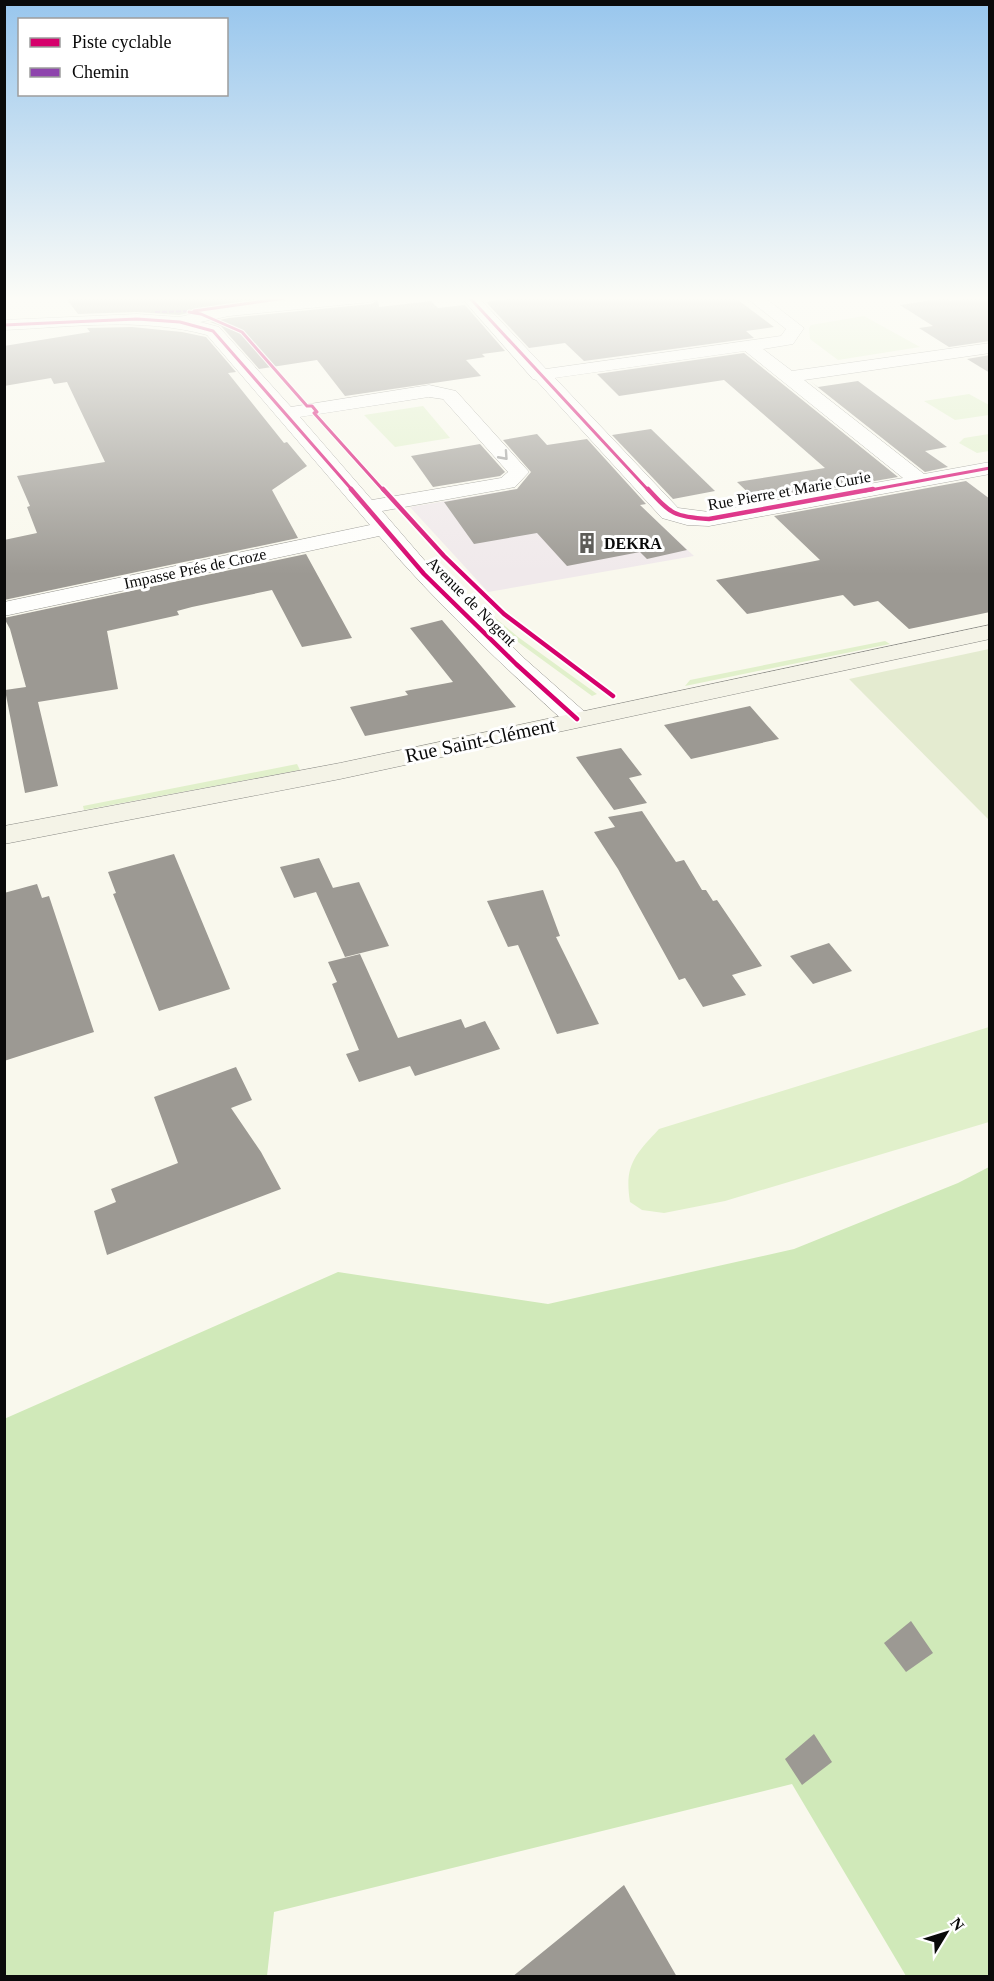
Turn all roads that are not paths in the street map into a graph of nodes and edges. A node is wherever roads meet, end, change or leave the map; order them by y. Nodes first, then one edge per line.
1 (265, 389) edge
2 (553, 389) edge
3 (804, 389) edge
4 (285, 414) junction
5 (990, 468) edge
6 (920, 482) junction
7 (367, 507) junction
8 (385, 528) junction
9 (4, 609) edge
10 (990, 632) edge
11 (589, 716) junction
12 (4, 835) edge

1 - 4 street, Avenue de Nogent
2 - 6 street, Rue Pierre et Marie Curie
3 - 6 street
4 - 7 street, Avenue de Nogent
4 -> 7 street
5 - 6 street, Rue Pierre et Marie Curie
7 - 8 street, Avenue de Nogent
8 - 9 street, Impasse Prés de Croze
8 - 11 street, Avenue de Nogent
10 - 11 main road, Rue Saint-Clément
11 - 12 main road, Rue Saint-Clément

